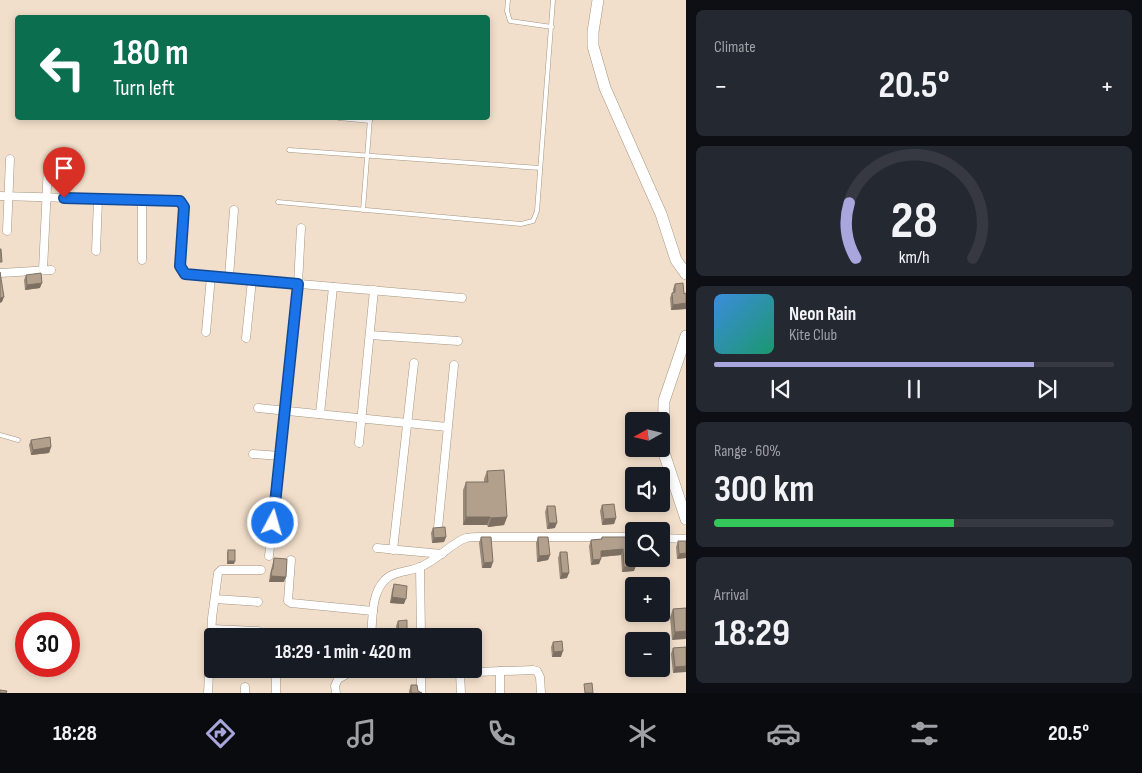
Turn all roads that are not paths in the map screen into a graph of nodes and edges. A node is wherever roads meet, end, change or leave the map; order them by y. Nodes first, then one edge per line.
1 (508, 0) edge
2 (553, 0) edge
3 (598, 0) edge
4 (552, 27) junction
5 (370, 120) edge
6 (289, 150) dead end
7 (368, 156) junction
8 (10, 159) dead end
9 (67, 162) dead end
10 (540, 168) junction
11 (0, 196) edge
12 (9, 196) junction
13 (47, 197) junction
14 (98, 200) junction
15 (142, 200) junction
16 (278, 202) dead end
17 (234, 210) dead end
18 (363, 210) junction
19 (301, 228) dead end
20 (7, 231) dead end
21 (96, 251) dead end
22 (142, 260) dead end
23 (0, 273) edge
24 (686, 274) edge
25 (212, 276) junction
26 (229, 277) junction
27 (252, 280) junction
28 (298, 284) junction
29 (333, 287) junction
30 (374, 290) junction
31 (462, 298) dead end
32 (206, 332) dead end
33 (370, 335) junction
34 (686, 336) edge
35 (246, 338) dead end
36 (458, 341) dead end
37 (414, 363) dead end
38 (454, 365) dead end
39 (258, 408) dead end
40 (284, 410) junction
41 (320, 414) junction
42 (361, 418) junction
43 (406, 423) junction
44 (447, 427) junction
45 (0, 435) edge
46 (18, 440) dead end
47 (359, 443) dead end
48 (254, 454) dead end
49 (280, 456) junction
50 (686, 519) edge
51 (438, 528) edge
52 (625, 536) edge
53 (670, 538) edge
54 (686, 539) edge
55 (377, 548) dead end
56 (393, 550) junction
57 (442, 554) junction
58 (269, 556) dead end
59 (291, 560) dead end
60 (420, 567) junction
61 (261, 570) dead end
62 (215, 599) junction
63 (258, 602) dead end
64 (373, 611) junction
65 (212, 628) edge
66 (372, 628) edge
67 (421, 628) edge
68 (500, 671) junction
69 (482, 672) edge
70 (209, 678) edge
71 (276, 678) edge
72 (340, 678) edge
73 (421, 678) edge
74 (460, 678) edge
75 (208, 693) edge
76 (276, 693) edge
77 (336, 693) edge
78 (421, 693) edge
79 (461, 693) edge
80 (500, 693) edge
81 (541, 693) edge

1 - 4 lane
2 - 4 lane
3 - 24 street
4 - 10 lane
5 - 7 lane
6 - 7 lane
7 - 10 lane
7 - 18 lane
8 - 12 street
9 - 13 street
10 - 18 lane
11 - 12 street
12 - 13 street
12 - 20 street
13 - 14 street
13 - 23 street
14 - 15 street
14 - 21 street
15 - 22 street
15 - 25 street
16 - 18 lane
17 - 26 street
19 - 28 street
25 - 26 street
25 - 32 street
26 - 27 street
27 - 28 street
27 - 35 street
28 - 29 street
28 - 40 street
29 - 30 street
29 - 41 street
30 - 31 street
30 - 33 street
33 - 36 street
33 - 42 street
34 - 50 street
37 - 43 street
38 - 44 street
39 - 40 street
40 - 41 street
40 - 49 street
41 - 42 street
42 - 43 street
42 - 47 street
43 - 44 street
43 - 56 street
44 - 51 street
45 - 46 lane
48 - 49 street
49 - 58 street
52 - 57 street
53 - 54 street
55 - 56 street
56 - 57 street
57 - 60 street
59 - 64 street
60 - 64 street
60 - 67 street
61 - 62 street
62 - 63 street
62 - 65 street
64 - 66 street
68 - 69 street
68 - 80 street
68 - 81 street
70 - 75 street
71 - 76 street
72 - 77 street
73 - 78 street
74 - 79 street

